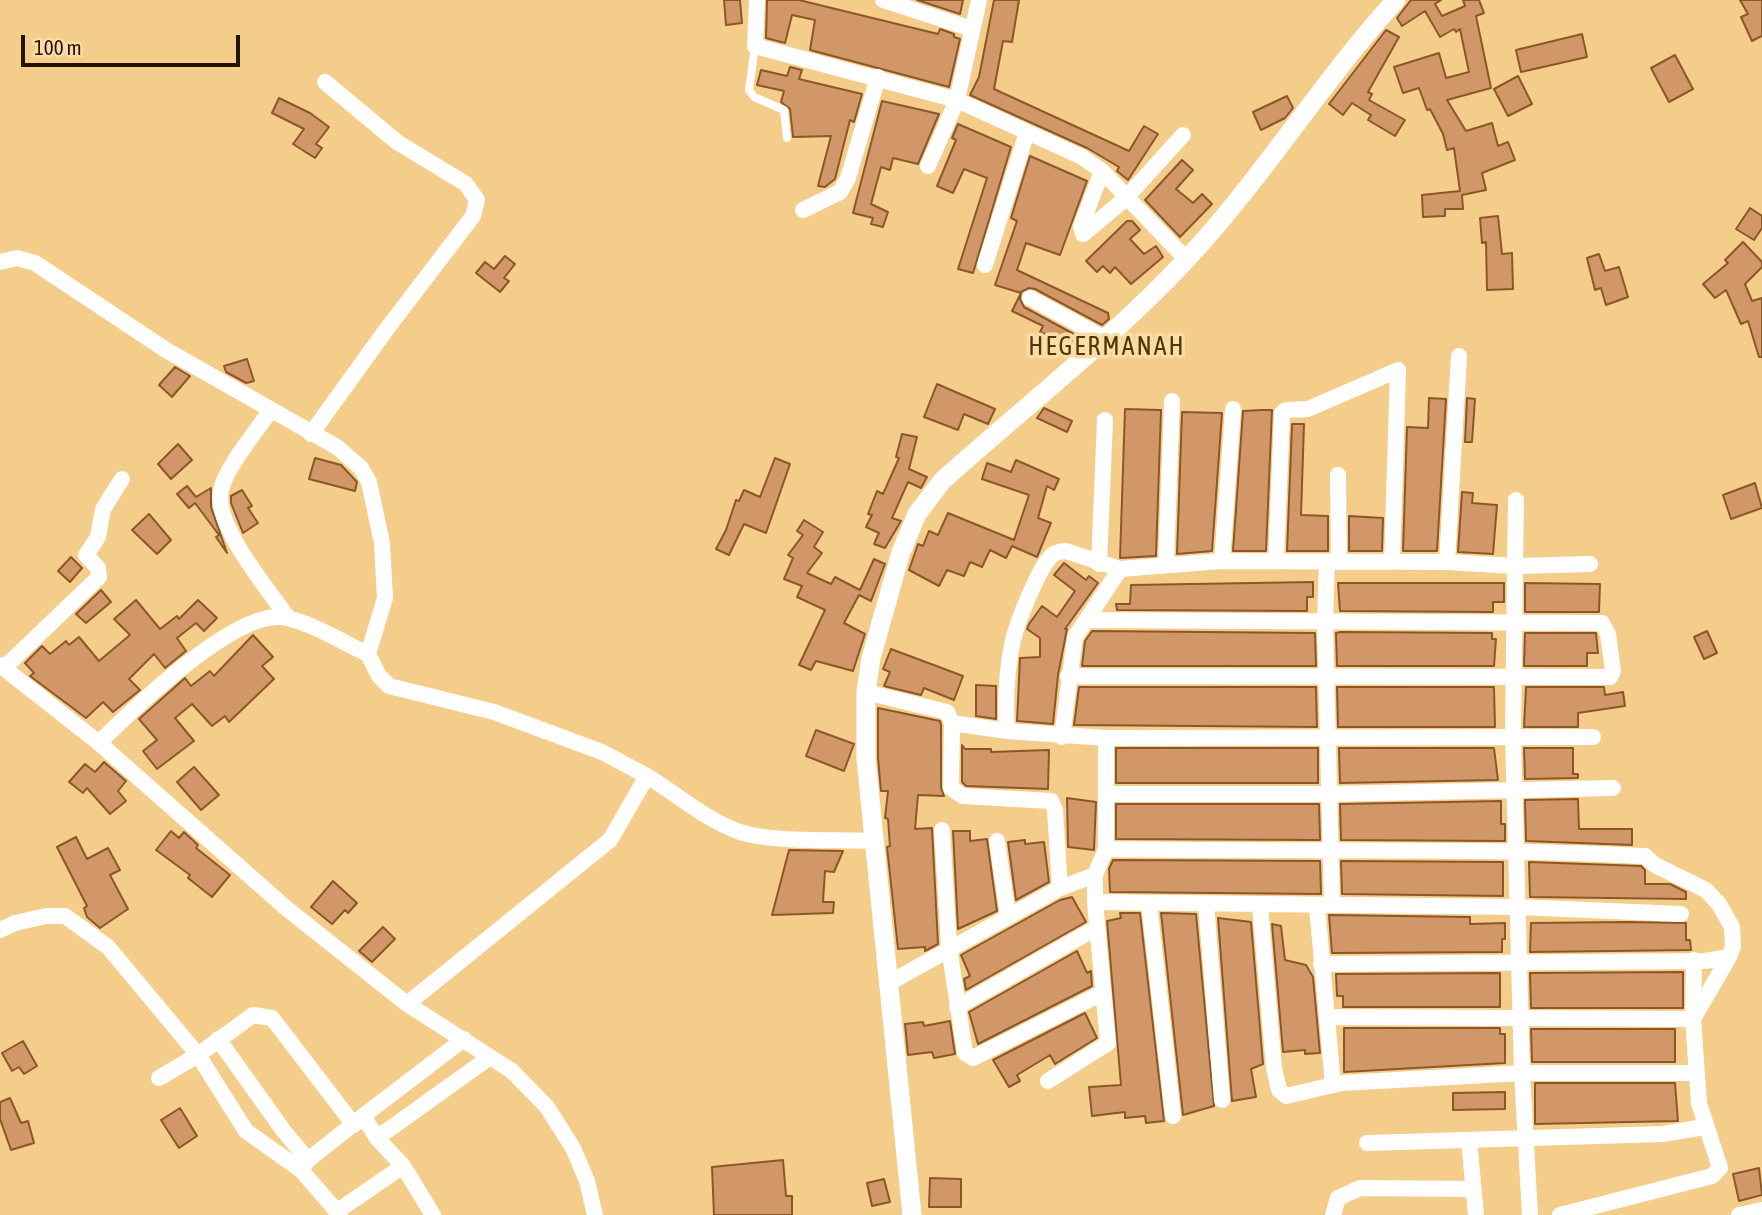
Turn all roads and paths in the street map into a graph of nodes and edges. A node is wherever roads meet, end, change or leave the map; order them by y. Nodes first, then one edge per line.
1 (757, 0) edge
2 (979, 0) edge
3 (1396, 0) edge
4 (894, 2) edge
5 (972, 29) junction
6 (755, 46) junction
7 (878, 77) junction
8 (325, 82) dead end
9 (957, 100) junction
10 (1027, 132) junction
11 (1183, 135) dead end
12 (787, 138) dead end
13 (928, 166) dead end
14 (1102, 172) junction
15 (1125, 199) junction
16 (803, 210) dead end
17 (1186, 260) junction
18 (0, 262) edge
19 (985, 265) dead end
20 (1030, 298) dead end
21 (1104, 338) junction
22 (1459, 356) dead end
23 (1172, 401) dead end
24 (1233, 409) dead end
25 (270, 411) junction
26 (1105, 420) dead end
27 (311, 434) junction
28 (1338, 475) dead end
29 (122, 479) dead end
30 (1516, 500) dead end
31 (1222, 561) junction
32 (1276, 561) junction
33 (1333, 561) junction
34 (1392, 562) junction
35 (1447, 562) junction
36 (1098, 564) junction
37 (1166, 564) junction
38 (1590, 564) dead end
39 (1515, 566) junction
40 (1120, 569) junction
41 (288, 618) junction
42 (1086, 620) junction
43 (1325, 623) junction
44 (1515, 623) junction
45 (368, 654) junction
46 (2, 666) edge
47 (1068, 676) junction
48 (1326, 676) junction
49 (1516, 677) junction
50 (866, 692) junction
51 (952, 723) junction
52 (1006, 731) junction
53 (1513, 736) junction
54 (1062, 737) junction
55 (1328, 737) junction
56 (1593, 737) dead end
57 (1105, 738) junction
58 (99, 743) junction
59 (648, 776) junction
60 (1613, 788) dead end
61 (1515, 792) junction
62 (1107, 794) junction
63 (1329, 794) junction
64 (942, 830) dead end
65 (874, 841) junction
66 (997, 841) dead end
67 (1106, 849) junction
68 (1516, 850) junction
69 (1331, 852) junction
70 (1095, 875) junction
71 (1060, 888) junction
72 (1095, 902) junction
73 (1149, 903) junction
74 (1206, 904) junction
75 (1324, 905) junction
76 (1260, 906) junction
77 (1518, 907) junction
78 (1681, 914) dead end
79 (1008, 916) junction
80 (1096, 928) junction
81 (0, 930) edge
82 (949, 947) junction
83 (1728, 957) junction
84 (1694, 960) junction
85 (1519, 962) junction
86 (1321, 964) junction
87 (887, 984) junction
88 (1102, 993) junction
89 (407, 1004) junction
90 (957, 1007) junction
91 (1329, 1017) junction
92 (1521, 1019) junction
93 (1693, 1019) junction
94 (218, 1039) junction
95 (464, 1039) junction
96 (198, 1055) junction
97 (490, 1057) junction
98 (1522, 1073) junction
99 (1697, 1073) junction
100 (159, 1078) dead end
101 (1048, 1081) dead end
102 (1333, 1085) junction
103 (1222, 1100) dead end
104 (1172, 1116) dead end
105 (359, 1120) junction
106 (1704, 1126) junction
107 (377, 1138) junction
108 (1526, 1139) junction
109 (1469, 1140) junction
110 (1367, 1143) dead end
111 (304, 1165) junction
112 (403, 1166) junction
113 (1473, 1189) junction
114 (1762, 1210) edge
115 (338, 1213) edge
116 (433, 1215) edge
117 (595, 1215) edge
118 (912, 1215) edge
119 (1333, 1215) edge
120 (1476, 1215) edge
121 (1530, 1215) edge
122 (1560, 1215) edge
123 (1739, 1215) edge

1 - 6 street
2 - 5 street
3 - 17 street
4 - 5 street
5 - 9 street
6 - 7 street
6 - 12 lane
7 - 9 street
7 - 16 street
8 - 27 street
9 - 10 street
9 - 13 street
10 - 14 street
10 - 19 street
11 - 15 street
14 - 15 street
14 - 15 street
15 - 17 street
17 - 21 street
18 - 25 street
20 - 21 street
21 - 50 street
22 - 35 street
23 - 37 street
24 - 31 street
25 - 27 street
25 - 41 street
26 - 36 street
27 - 45 street
28 - 33 street
29 - 46 street
30 - 39 street
31 - 32 street
31 - 37 street
32 - 33 street
32 - 34 street
33 - 34 street
33 - 43 street
34 - 35 street
35 - 39 street
36 - 40 street
36 - 52 street
37 - 40 street
38 - 39 street
39 - 44 street
40 - 42 street
41 - 45 street
41 - 58 street
42 - 43 street
42 - 47 street
43 - 44 street
43 - 48 street
44 - 49 street
44 - 49 street
45 - 59 street
46 - 58 street
47 - 48 street
47 - 54 street
48 - 49 street
48 - 55 street
49 - 53 street
50 - 51 street
50 - 65 street
51 - 52 street
51 - 71 street
52 - 54 street
53 - 55 street
53 - 56 street
53 - 61 street
54 - 57 street
55 - 57 street
55 - 63 street
57 - 62 street
58 - 89 street
59 - 65 street
59 - 89 street
60 - 61 street
61 - 63 street
61 - 68 street
62 - 63 street
62 - 67 street
63 - 69 street
64 - 82 street
65 - 87 street
66 - 79 street
67 - 69 street
67 - 70 street
68 - 69 street
68 - 77 street
68 - 83 street
69 - 75 street
70 - 71 street
70 - 72 street
71 - 79 street
72 - 73 street
72 - 80 street
73 - 74 street
73 - 104 street
74 - 76 street
74 - 103 street
75 - 76 street
75 - 77 street
75 - 86 street
76 - 102 street
77 - 78 street
77 - 85 street
79 - 82 street
80 - 88 street
80 - 90 street
81 - 96 street
82 - 87 street
82 - 90 street
83 - 84 street
83 - 93 street
84 - 85 street
84 - 93 street
85 - 86 street
85 - 92 street
86 - 91 street
87 - 118 street
88 - 90 street
88 - 101 street
89 - 95 street
91 - 92 street
91 - 102 street
92 - 93 street
92 - 98 street
93 - 99 street
94 - 96 street
94 - 105 street
94 - 111 street
95 - 97 street
95 - 105 street
96 - 100 street
96 - 111 street
97 - 107 street
97 - 117 street
98 - 99 street
98 - 102 street
98 - 108 street
99 - 106 street
105 - 107 street
105 - 111 street
106 - 108 street
106 - 122 street
107 - 112 street
108 - 109 street
108 - 121 street
109 - 110 street
109 - 113 street
111 - 115 street
112 - 115 street
112 - 116 street
113 - 119 street
113 - 120 street
114 - 123 street

